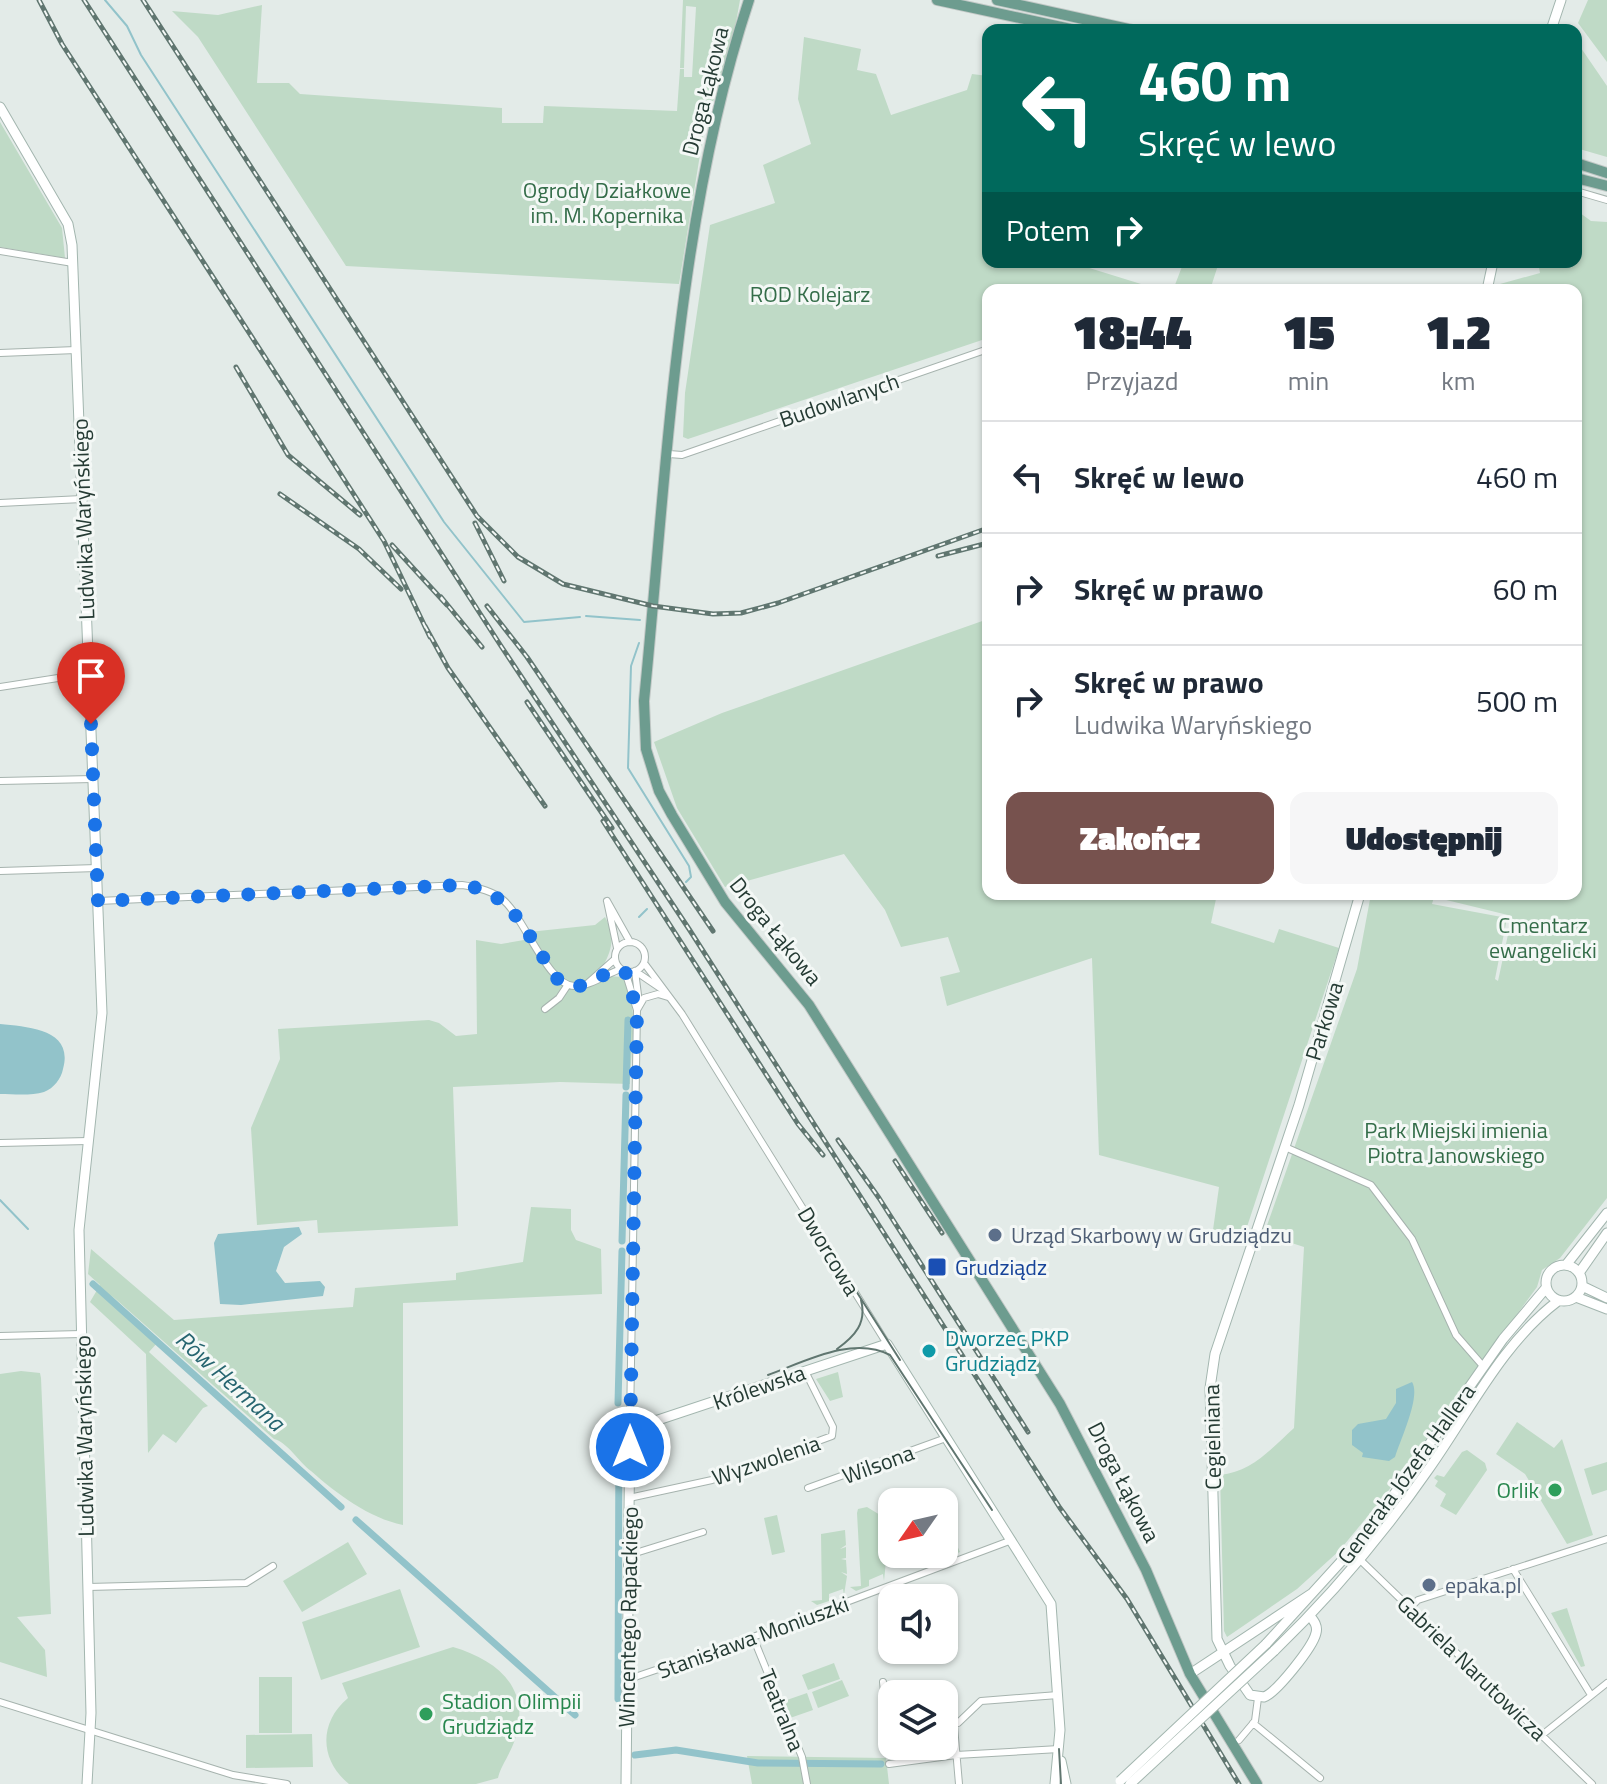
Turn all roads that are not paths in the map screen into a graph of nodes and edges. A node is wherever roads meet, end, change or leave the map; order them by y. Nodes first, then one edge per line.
1 (937, 0) edge
2 (997, 0) edge
3 (1561, 0) edge
4 (747, 3) edge
5 (1047, 24) edge
6 (1106, 24) edge
7 (1553, 24) edge
8 (0, 107) edge
9 (1582, 165) edge
10 (1607, 173) edge
11 (1582, 180) edge
12 (1607, 186) edge
13 (1582, 193) edge
14 (1607, 200) edge
15 (0, 251) edge
16 (73, 263) junction
17 (76, 350) junction
18 (982, 351) edge
19 (0, 353) edge
20 (669, 454) junction
21 (82, 499) junction
22 (0, 503) edge
23 (90, 673) junction
24 (0, 687) edge
25 (93, 779) junction
26 (0, 781) edge
27 (97, 868) junction
28 (0, 871) edge
29 (1358, 900) edge
30 (98, 901) junction
31 (630, 942) junction
32 (617, 948) junction
33 (615, 959) junction
34 (644, 963) junction
35 (623, 970) junction
36 (635, 971) junction
37 (588, 983) junction
38 (567, 986) junction
39 (669, 995) junction
40 (638, 1007) junction
41 (545, 1009) dead end
42 (88, 1141) junction
43 (0, 1143) edge
44 (1285, 1147) junction
45 (1607, 1213) edge
46 (1607, 1233) edge
47 (1566, 1265) junction
48 (1579, 1273) junction
49 (1582, 1286) junction
50 (1546, 1288) junction
51 (1576, 1297) junction
52 (1607, 1298) edge
53 (1558, 1301) junction
54 (1607, 1309) edge
55 (81, 1334) junction
56 (0, 1336) edge
57 (887, 1344) junction
58 (1483, 1366) junction
59 (805, 1371) junction
60 (630, 1422) junction
61 (946, 1438) junction
62 (808, 1488) dead end
63 (629, 1498) junction
64 (703, 1532) dead end
65 (1607, 1539) edge
66 (1012, 1540) junction
67 (1352, 1552) junction
68 (629, 1555) junction
69 (1361, 1561) junction
70 (273, 1566) dead end
71 (1513, 1569) junction
72 (1323, 1586) junction
73 (88, 1587) junction
74 (1410, 1608) junction
75 (1310, 1616) junction
76 (753, 1637) junction
77 (1270, 1648) junction
78 (1222, 1653) junction
79 (1190, 1674) junction
80 (629, 1679) junction
81 (1607, 1683) edge
82 (1059, 1695) junction
83 (1591, 1695) junction
84 (1258, 1698) junction
85 (0, 1702) edge
86 (958, 1722) edge
87 (1253, 1723) junction
88 (91, 1732) junction
89 (1542, 1735) junction
90 (1239, 1740) dead end
91 (1059, 1749) junction
92 (958, 1755) edge
93 (919, 1760) edge
94 (957, 1760) edge
95 (889, 1764) dead end
96 (1320, 1778) dead end
97 (1118, 1782) edge
98 (87, 1784) edge
99 (287, 1784) edge
100 (626, 1784) edge
101 (807, 1784) edge
102 (959, 1784) edge
103 (1055, 1784) edge
104 (1066, 1784) edge
105 (1130, 1784) edge
106 (1257, 1784) edge
107 (1592, 1784) edge

1 - 5 main road
2 - 6 main road
3 - 7 street
4 - 20 main road, Droga Łąkowa
8 - 16 street, Ludwika Waryńskiego
9 - 10 main road
11 - 12 main road
13 - 14 street
15 - 16 street
16 - 17 street, Ludwika Waryńskiego
17 - 19 street
17 - 21 street, Ludwika Waryńskiego
18 - 20 street, Budowlanych
20 - 79 main road, Droga Łąkowa
21 - 22 street
21 - 23 street, Ludwika Waryńskiego
23 - 24 street
23 - 25 street, Ludwika Waryńskiego
25 - 26 street
25 - 27 street, Ludwika Waryńskiego
27 - 28 street
27 - 30 street, Ludwika Waryńskiego
29 - 44 street, Parkowa
30 - 38 street
30 - 42 street, Ludwika Waryńskiego
31 - 32 street
31 - 32 street
31 - 34 street
32 - 33 street
33 - 35 street
33 - 37 street
34 - 36 street
34 - 39 street, Dworcowa
35 - 36 street
35 - 37 street
35 - 40 street, Wincentego Rapackiego
36 - 39 street, Dworcowa
36 - 40 street, Wincentego Rapackiego
37 - 38 street
38 - 41 street
39 - 40 street
39 - 57 street, Dworcowa
40 - 60 street, Wincentego Rapackiego
42 - 43 street
42 - 55 street, Ludwika Waryńskiego
44 - 58 street
44 - 78 street, Cegielniana
45 - 47 street
46 - 48 street
47 - 48 street
47 - 50 street
48 - 49 street
49 - 51 street
49 - 52 street
50 - 53 street
50 - 58 street, Generała Józefa Hallera
51 - 53 street
51 - 54 street
53 - 69 street, Generała Józefa Hallera
55 - 56 street
55 - 73 street, Ludwika Waryńskiego
57 - 59 street, Królewska
57 - 61 street, Dworcowa
58 - 67 street, Generała Józefa Hallera
59 - 60 street, Królewska
59 - 63 street, Wyzwolenia
60 - 63 street, Wincentego Rapackiego
61 - 62 street, Wilsona
61 - 66 street, Dworcowa
63 - 68 street, Wincentego Rapackiego
64 - 68 street
65 - 71 street
66 - 76 street, Stanisława Moniuszki
66 - 82 street, Dworcowa
67 - 69 street, Gabriela Narutowicza
67 - 72 street, Generała Józefa Hallera
68 - 80 street, Wincentego Rapackiego
69 - 74 street, Gabriela Narutowicza
69 - 75 street, Generała Józefa Hallera
70 - 73 street
71 - 74 street
71 - 83 street
72 - 77 street, Generała Józefa Hallera
72 - 78 street
73 - 88 street, Ludwika Waryńskiego
74 - 89 street, Gabriela Narutowicza
75 - 77 street, Generała Józefa Hallera
75 - 84 street
76 - 80 street, Stanisława Moniuszki
76 - 101 street, Teatralna
77 - 97 street, Generała Józefa Hallera, bridge
77 - 105 street, Generała Józefa Hallera, bridge
78 - 79 street
78 - 84 street
79 - 106 main road, Droga Łąkowa
80 - 100 street, Wincentego Rapackiego
81 - 83 street
82 - 86 street
82 - 91 street, Dworcowa
83 - 89 street
84 - 87 street
85 - 88 street
87 - 90 street
87 - 96 street
88 - 98 street, Ludwika Waryńskiego
88 - 99 street
89 - 107 street, Gabriela Narutowicza
91 - 92 street
91 - 103 street
91 - 104 street
93 - 95 street
94 - 102 street

